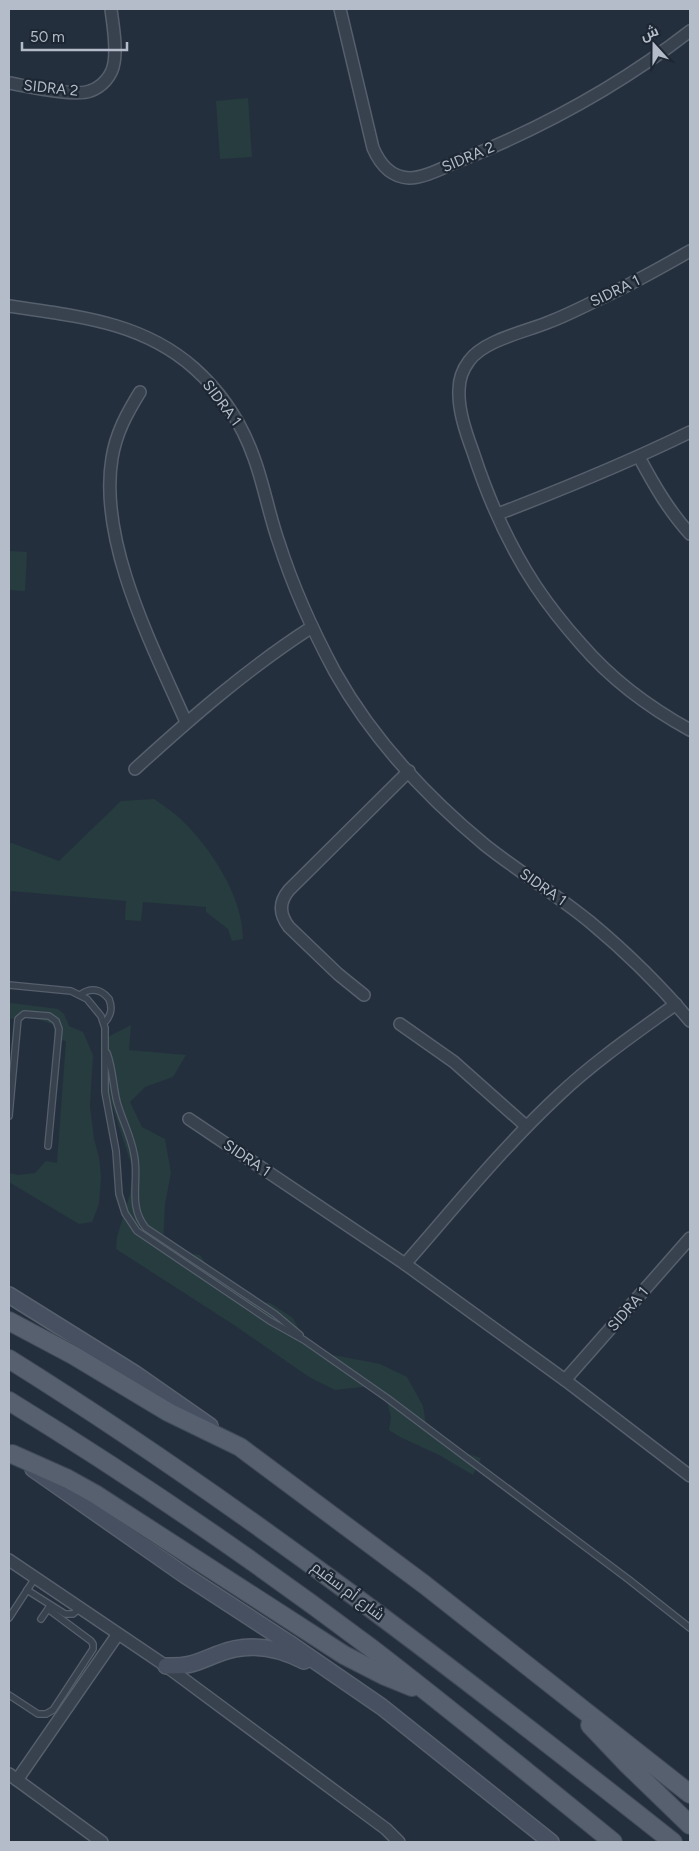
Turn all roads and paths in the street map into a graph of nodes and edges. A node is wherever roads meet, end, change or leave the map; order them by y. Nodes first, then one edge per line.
1 (111, 9) edge
2 (340, 9) edge
3 (690, 31) edge
4 (9, 84) edge
5 (690, 251) edge
6 (9, 306) edge
7 (140, 392) dead end
8 (690, 432) edge
9 (639, 457) junction
10 (498, 514) junction
11 (690, 534) edge
12 (312, 627) junction
13 (186, 722) junction
14 (690, 730) edge
15 (135, 769) dead end
16 (409, 771) junction
17 (9, 985) edge
18 (80, 995) junction
19 (364, 996) dead end
20 (676, 1004) junction
21 (690, 1021) edge
22 (104, 1023) junction
23 (400, 1024) dead end
24 (106, 1048) junction
25 (10, 1094) edge
26 (9, 1116) edge
27 (189, 1119) dead end
28 (526, 1126) junction
29 (48, 1146) dead end
30 (690, 1238) edge
31 (405, 1264) junction
32 (9, 1295) edge
33 (9, 1321) edge
34 (304, 1340) junction
35 (9, 1359) edge
36 (566, 1380) junction
37 (9, 1401) edge
38 (240, 1448) junction
39 (10, 1453) edge
40 (690, 1476) edge
41 (9, 1560) edge
42 (35, 1578) junction
43 (27, 1590) junction
44 (49, 1607) junction
45 (80, 1608) junction
46 (9, 1618) edge
47 (41, 1619) dead end
48 (690, 1628) edge
49 (118, 1634) junction
50 (166, 1666) junction
51 (336, 1674) junction
52 (429, 1693) junction
53 (563, 1693) junction
54 (9, 1695) edge
55 (13, 1777) edge
56 (690, 1794) edge
57 (690, 1825) edge
58 (102, 1842) edge
59 (399, 1842) edge
60 (551, 1842) edge
61 (613, 1842) edge
62 (673, 1842) edge

1 - 4 street, SIDRA 2
2 - 3 street, SIDRA 2
5 - 10 street, SIDRA 1
6 - 12 street, SIDRA 1
7 - 13 street
8 - 9 street
9 - 10 street
9 - 11 street
10 - 14 street, SIDRA 1
12 - 13 street
12 - 16 street, SIDRA 1
13 - 15 street
16 - 19 street
16 - 20 street, SIDRA 1
17 - 18 lane
18 - 22 lane
18 - 22 lane
20 - 21 street, SIDRA 1
20 - 28 street
22 - 24 lane
23 - 28 street
24 - 34 lane
24 - 34 lane
25 - 26 lane
25 - 29 lane
27 - 31 street, SIDRA 1
28 - 31 street
30 - 36 street, SIDRA 1
31 - 36 street, SIDRA 1
32 - 38 main road
33 - 38 main road
34 - 48 lane
35 - 62 main road, شارع أم سقيم
36 - 40 street, SIDRA 1
37 - 52 main road
38 - 53 main road
39 - 51 main road
39 - 52 main road
41 - 42 street
42 - 43 lane
42 - 45 street
43 - 44 lane
43 - 46 lane
44 - 45 lane
44 - 47 lane
44 - 54 lane
45 - 49 street
49 - 50 street
49 - 55 street
50 - 51 main road
50 - 59 street
51 - 60 main road
52 - 61 main road
53 - 56 main road
53 - 57 main road
55 - 58 street

